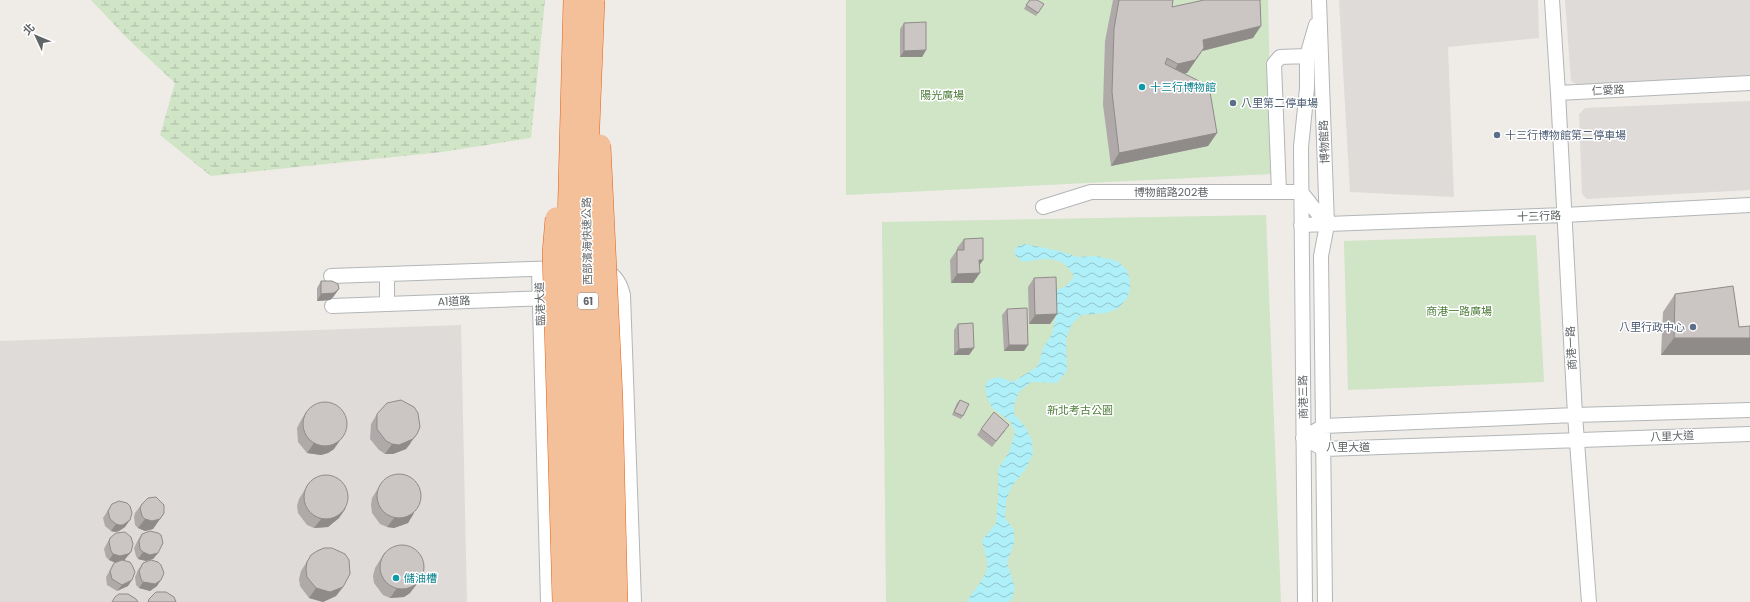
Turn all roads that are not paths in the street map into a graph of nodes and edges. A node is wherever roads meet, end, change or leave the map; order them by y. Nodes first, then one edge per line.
1 (1552, 0) edge
2 (584, 4) edge
3 (1319, 6) edge
4 (1308, 56) junction
5 (1750, 83) edge
6 (1558, 93) junction
7 (1279, 192) junction
8 (1301, 192) junction
9 (1750, 205) edge
10 (1043, 207) dead end
11 (1564, 215) junction
12 (1301, 225) junction
13 (1327, 225) junction
14 (578, 267) junction
15 (539, 268) junction
16 (387, 274) junction
17 (331, 276) dead end
18 (576, 297) junction
19 (540, 298) junction
20 (387, 304) junction
21 (332, 306) dead end
22 (1750, 410) edge
23 (1575, 415) junction
24 (1324, 426) junction
25 (1750, 434) edge
26 (1303, 438) junction
27 (1578, 439) junction
28 (1324, 449) junction
29 (548, 602) edge
30 (563, 602) edge
31 (578, 602) edge
32 (584, 602) edge
33 (592, 602) edge
34 (599, 602) edge
35 (617, 602) edge
36 (634, 602) edge
37 (1305, 602) edge
38 (1325, 602) edge
39 (1589, 602) edge

1 - 6 street
2 - 30 highway, bridge
2 - 31 highway, 西部濱海快速公路 / 61, bridge
2 - 34 highway, 西部濱海快速公路 / 61, bridge
2 - 35 highway, bridge
3 - 4 street, 博物館路
3 - 13 street, 博物館路
4 - 7 street
4 - 8 street, 博物館路
5 - 6 street, 仁愛路
6 - 11 street, 商港一路
7 - 8 street, 博物館路202巷
7 - 10 street, 博物館路202巷
8 - 12 street, 商港三路
8 - 13 street
9 - 11 street, 十三行路
11 - 13 street, 十三行路
11 - 23 street, 商港一路
12 - 13 street, 十三行路
12 - 26 street, 商港三路
13 - 24 street, 商港三路
14 - 15 street, 臨港大道
14 - 18 street
14 - 33 street
14 - 36 street, 臨港大道
15 - 16 street
15 - 19 street, 臨港大道
16 - 17 street
16 - 20 street
18 - 19 street, A1道路
18 - 32 street
19 - 20 street, A1道路
19 - 29 street, 臨港大道
20 - 21 street, A1道路
22 - 23 street, 八里大道
23 - 24 street, 八里大道
23 - 27 street, 商港一路
24 - 26 street, 八里大道
24 - 28 street, 商港三路
25 - 27 street, 八里大道
26 - 28 street, 八里大道
26 - 37 street, 商港三路
27 - 28 street, 八里大道
27 - 39 street, 商港一路
28 - 38 street, 商港三路

